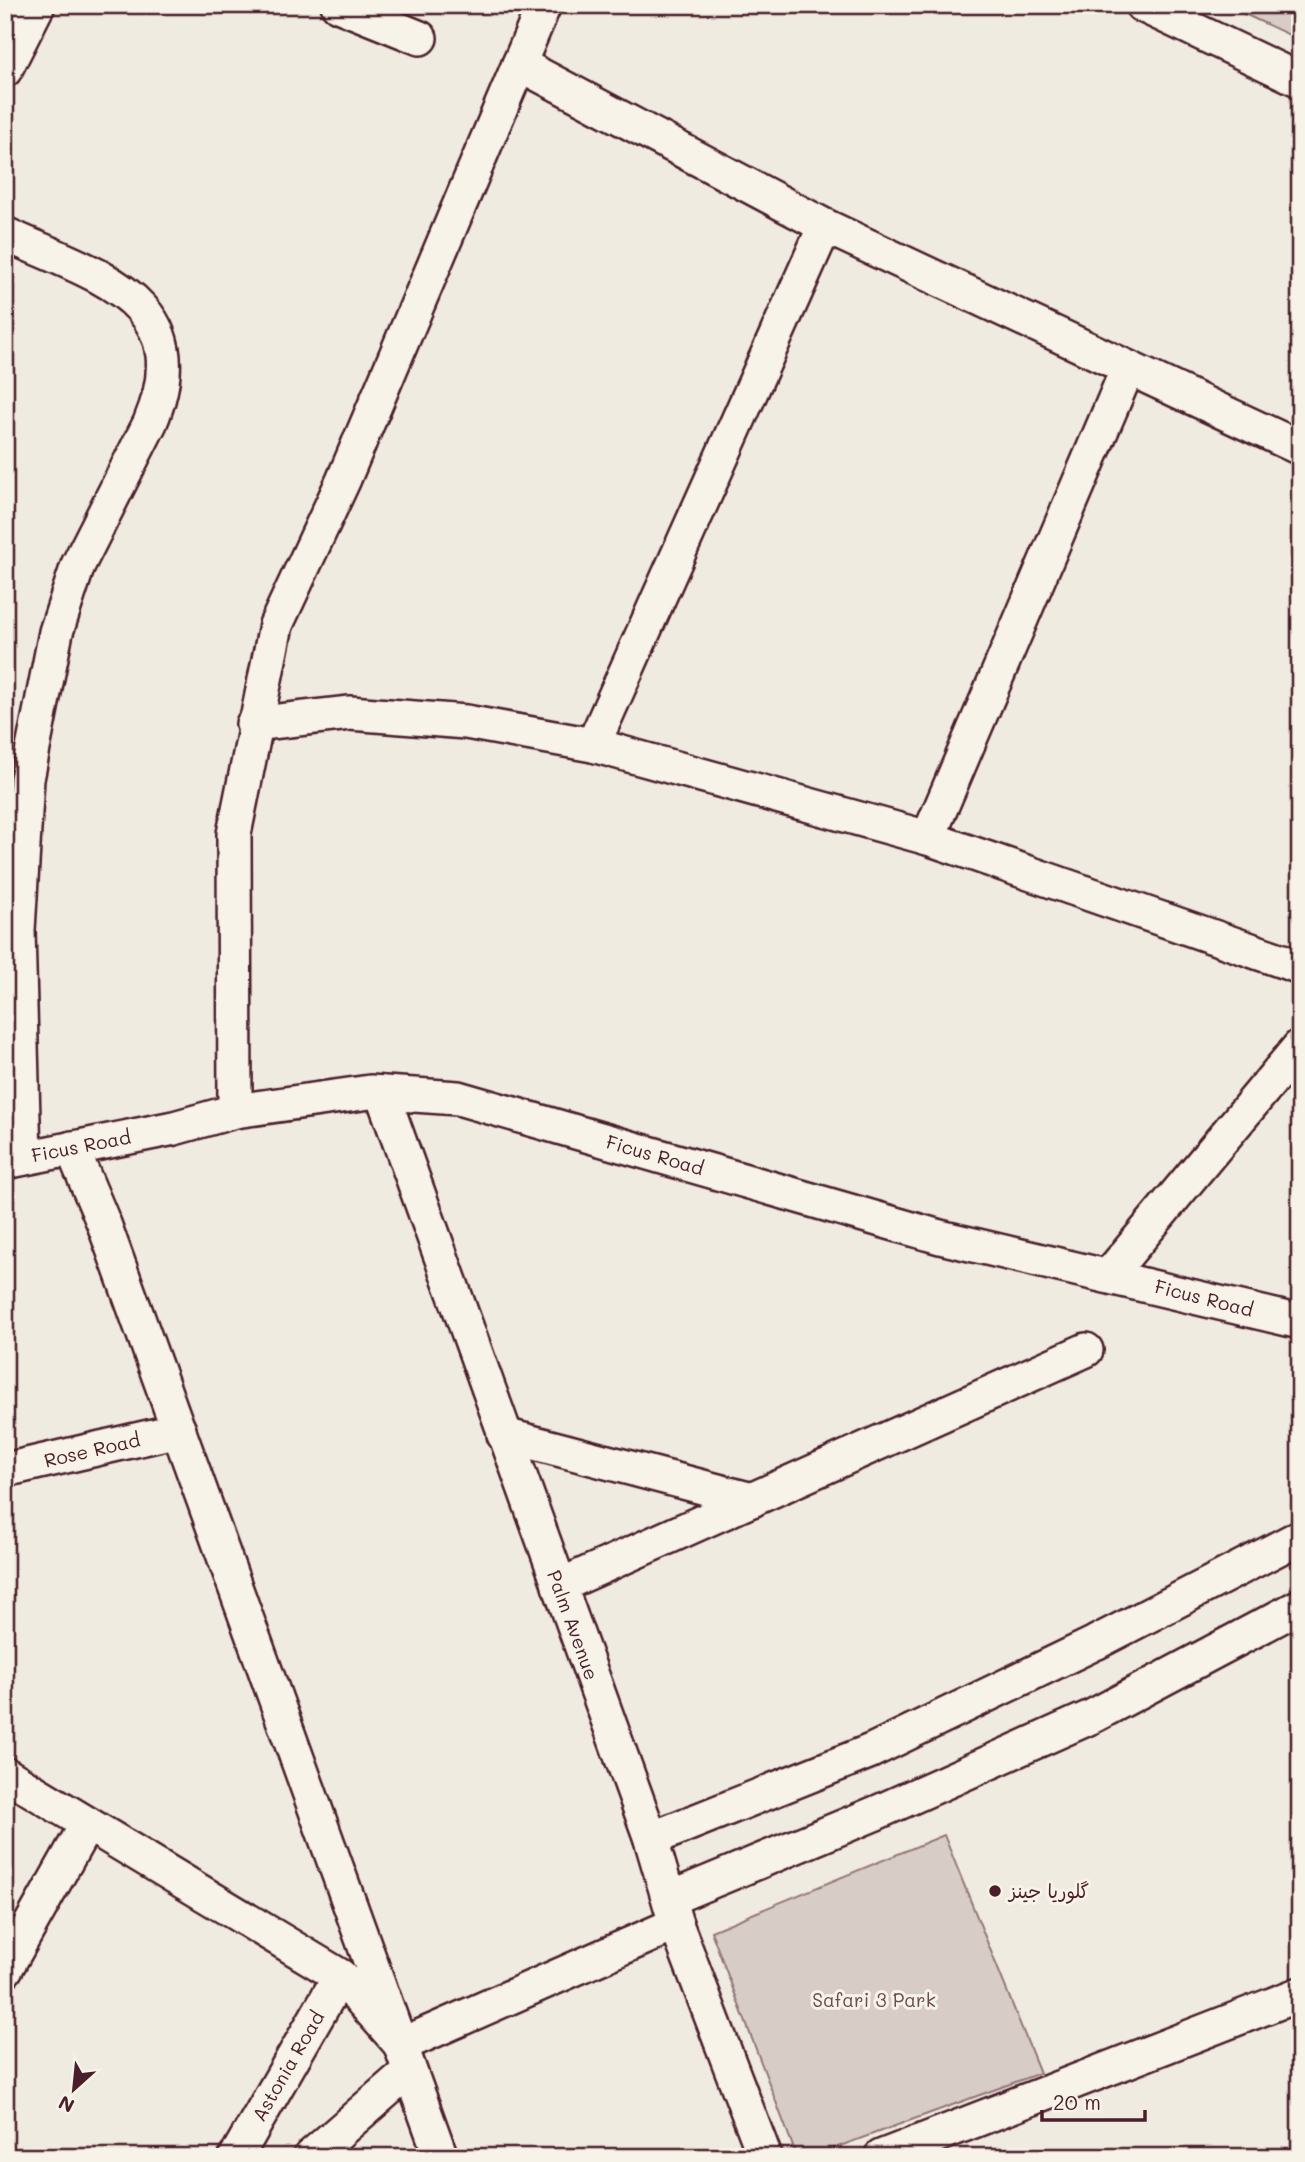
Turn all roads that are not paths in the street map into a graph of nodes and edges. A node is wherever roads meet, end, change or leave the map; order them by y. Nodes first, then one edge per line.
1 (38, 5) edge
2 (338, 5) edge
3 (544, 5) edge
4 (1142, 5) edge
5 (420, 38) dead end
6 (519, 64) junction
7 (5, 70) edge
8 (1300, 80) edge
9 (825, 226) junction
10 (5, 234) edge
11 (1128, 368) junction
12 (1300, 448) edge
13 (253, 724) junction
14 (593, 745) junction
15 (928, 838) junction
16 (1300, 967) edge
17 (1300, 1046) edge
18 (382, 1093) junction
19 (235, 1111) junction
20 (72, 1148) junction
21 (14, 1160) edge
22 (1110, 1275) junction
23 (1300, 1322) edge
24 (1086, 1350) dead end
25 (178, 1430) junction
26 (504, 1435) junction
27 (5, 1470) edge
28 (752, 1500) junction
29 (1300, 1537) edge
30 (559, 1586) junction
31 (1297, 1618) edge
32 (5, 1774) edge
33 (88, 1824) junction
34 (651, 1839) junction
35 (673, 1911) junction
36 (5, 1970) edge
37 (340, 1976) junction
38 (1300, 1994) edge
39 (405, 2058) junction
40 (236, 2157) edge
41 (310, 2157) edge
42 (441, 2157) edge
43 (765, 2157) edge
44 (881, 2157) edge

1 - 7 street
2 - 5 street
3 - 6 street
4 - 8 street
6 - 9 street
6 - 13 street
9 - 11 street
9 - 14 street
10 - 21 street
11 - 12 street
11 - 15 street
13 - 14 street
13 - 19 street
14 - 15 street
15 - 16 street
17 - 22 street
18 - 19 street, Ficus Road
18 - 22 street, Ficus Road
18 - 26 street, Palm Avenue
19 - 20 street, Ficus Road
20 - 21 street, Ficus Road
20 - 25 street
22 - 23 street, Ficus Road
24 - 28 street
25 - 27 street, Rose Road
25 - 39 street
26 - 28 street
26 - 30 street, Palm Avenue
28 - 30 street
29 - 34 street
30 - 34 street, Palm Avenue
31 - 35 street
32 - 33 street
33 - 36 street
33 - 37 street
34 - 35 street, Palm Avenue
35 - 39 street
35 - 43 street, Palm Avenue
37 - 39 street
37 - 40 street, Astonia Road
38 - 44 street
39 - 41 street
39 - 42 street

